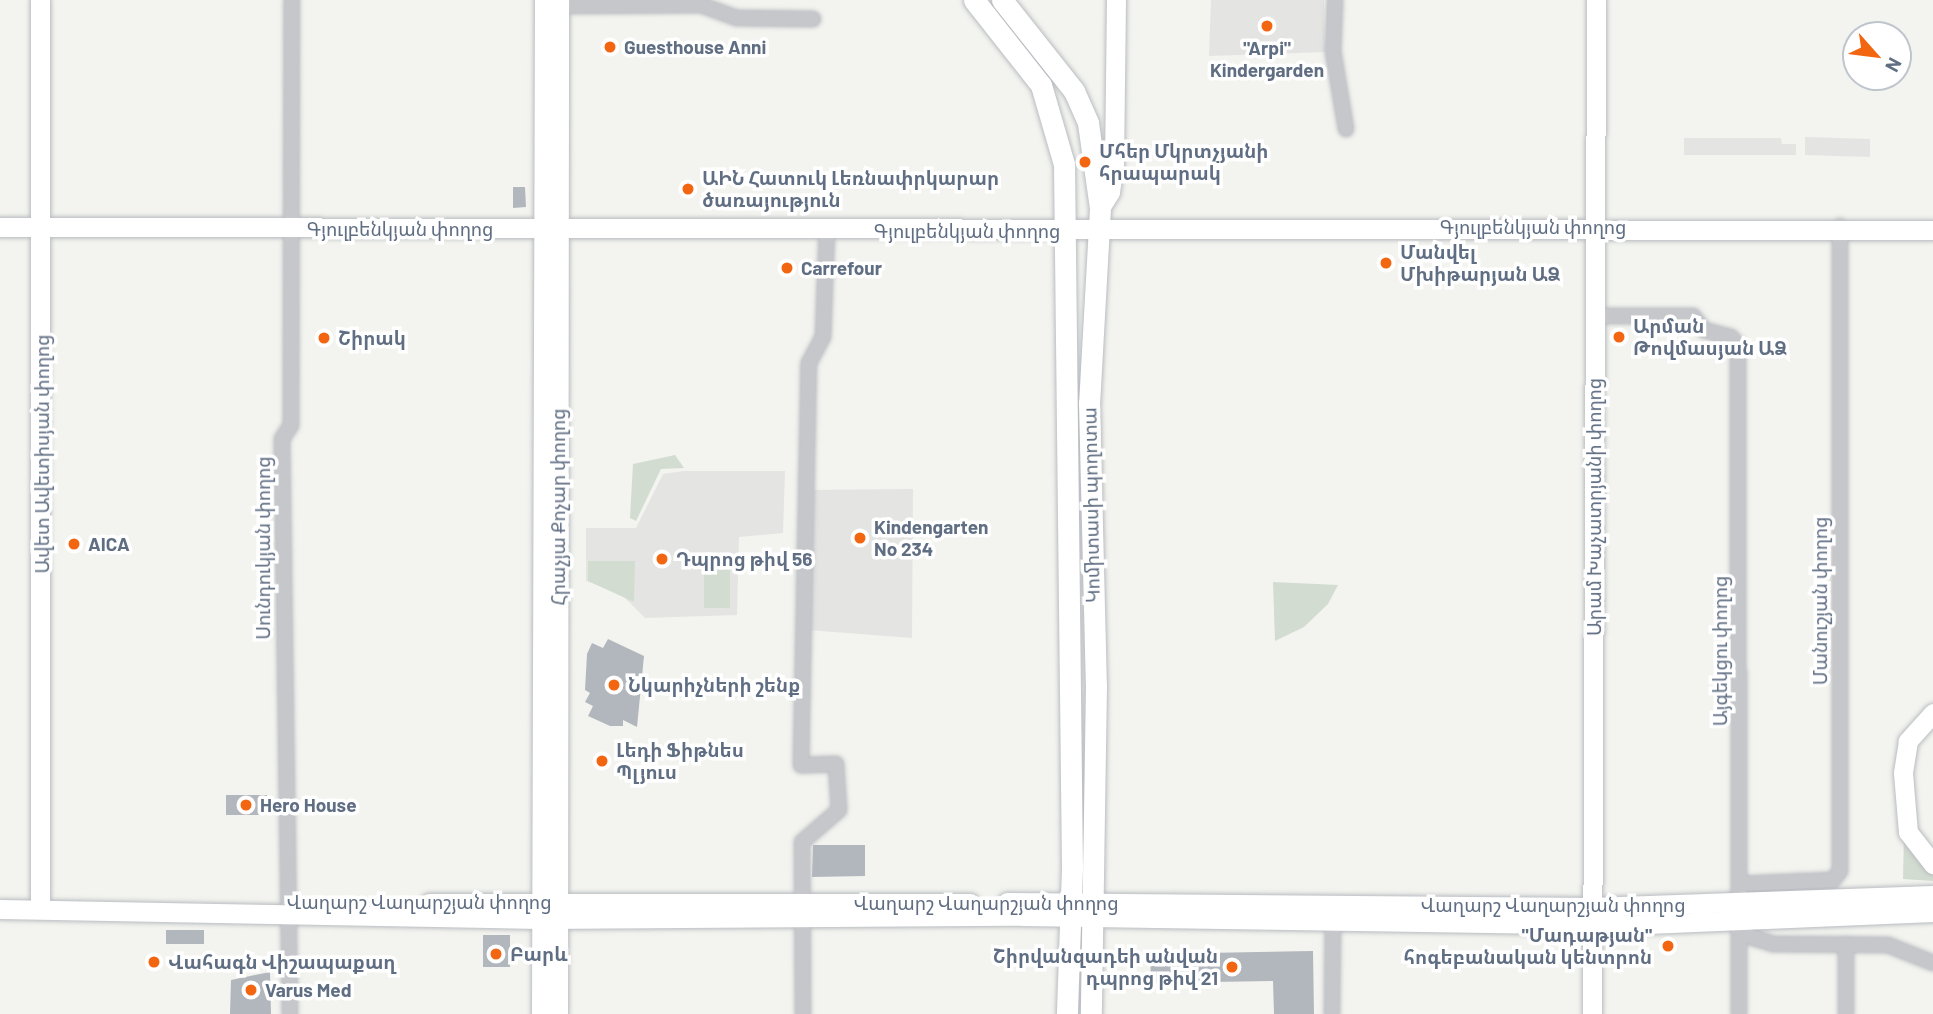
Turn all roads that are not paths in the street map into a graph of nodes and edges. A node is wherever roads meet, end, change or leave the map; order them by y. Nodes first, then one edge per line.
1 (40, 0) edge
2 (292, 0) edge
3 (974, 0) edge
4 (1002, 0) edge
5 (1115, 0) edge
6 (1335, 0) edge
7 (1596, 0) edge
8 (554, 2) edge
9 (813, 19) dead end
10 (1346, 129) dead end
11 (1100, 208) junction
12 (1595, 226) junction
13 (1840, 226) junction
14 (0, 227) edge
15 (43, 227) junction
16 (292, 228) junction
17 (1933, 229) edge
18 (550, 230) junction
19 (827, 230) junction
20 (1096, 230) junction
21 (1067, 232) junction
22 (1595, 316) junction
23 (1933, 713) edge
24 (1933, 864) edge
25 (1933, 895) edge
26 (290, 907) junction
27 (40, 908) junction
28 (0, 909) edge
29 (1091, 909) junction
30 (1069, 910) junction
31 (549, 911) junction
32 (803, 911) junction
33 (1740, 911) junction
34 (1933, 912) edge
35 (1592, 916) junction
36 (1333, 921) junction
37 (1846, 944) junction
38 (1933, 963) edge
39 (290, 1014) edge
40 (541, 1014) edge
41 (558, 1014) edge
42 (803, 1014) edge
43 (1067, 1014) edge
44 (1091, 1014) edge
45 (1332, 1014) edge
46 (1592, 1014) edge
47 (1739, 1014) edge
48 (1846, 1014) edge

1 - 15 street, Ավետ Ավետիսյան փողոց
2 - 16 street, Սունդուկյան փողոց
3 - 21 main road, Կոմիտասի պողոտա
4 - 11 main road
5 - 11 street, Կոմիտասի պողոտա
6 - 10 street
7 - 12 street, Արամ Խաչատրյանի փողոց
8 - 9 street
8 - 18 street, Հրաչյա Քոչար փողոց
11 - 20 main road, Կոմիտասի պողոտա
12 - 13 street, Գյուլբենկյան փողոց
12 - 20 street, Գյուլբենկյան փողոց
12 - 22 street, Արամ Խաչատրյանի փողոց
13 - 17 street, Գյուլբենկյան փողոց
13 - 33 street, Մանուշյան փողոց
14 - 15 street, Գյուլբենկյան փողոց
15 - 16 street, Գյուլբենկյան փողոց
15 - 27 street, Ավետ Ավետիսյան փողոց
16 - 18 street, Գյուլբենկյան փողոց
16 - 26 street, Սունդուկյան փողոց
18 - 19 street, Գյուլբենկյան փողոց
18 - 31 street, Հրաչյա Քոչար փողոց
19 - 21 street, Գյուլբենկյան փողոց
19 - 32 street
20 - 21 street, Գյուլբենկյան փողոց
20 - 29 main road, Կոմիտասի պողոտա
21 - 30 main road, Կոմիտասի պողոտա
22 - 33 street, Այգեկցու փողոց
22 - 35 street, Արամ Խաչատրյանի փողոց
23 - 24 street
25 - 33 street, Վաղարշ Վաղարշյան փողոց
26 - 27 street, Վաղարշ Վաղարշյան փողոց
26 - 31 street, Վաղարշ Վաղարշյան փողոց
26 - 39 street, Սունդուկյան փողոց
27 - 28 street, Վաղարշ Վաղարշյան փողոց
29 - 30 street, Վաղարշ Վաղարշյան փողոց
29 - 35 street, Վաղարշ Վաղարշյան փողոց
29 - 36 street, Վաղարշ Վաղարշյան փողոց
29 - 44 main road, Կոմիտասի պողոտա
30 - 32 street, Վաղարշ Վաղարշյան փողոց
30 - 43 main road, Կոմիտասի պողոտա
31 - 32 street, Վաղարշ Վաղարշյան փողոց
31 - 40 street, Հրաչյա Քոչար փողոց
31 - 41 street, Հրաչյա Քոչար փողոց
32 - 42 street
33 - 34 street, Վաղարշ Վաղարշյան փողոց
33 - 35 street, Վաղարշ Վաղարշյան փողոց
33 - 37 street
33 - 47 street, Այգեկցու փողոց
35 - 36 street, Վաղարշ Վաղարշյան փողոց
35 - 46 street, Արամ Խաչատրյանի փողոց
36 - 45 street
37 - 38 street
37 - 48 street

